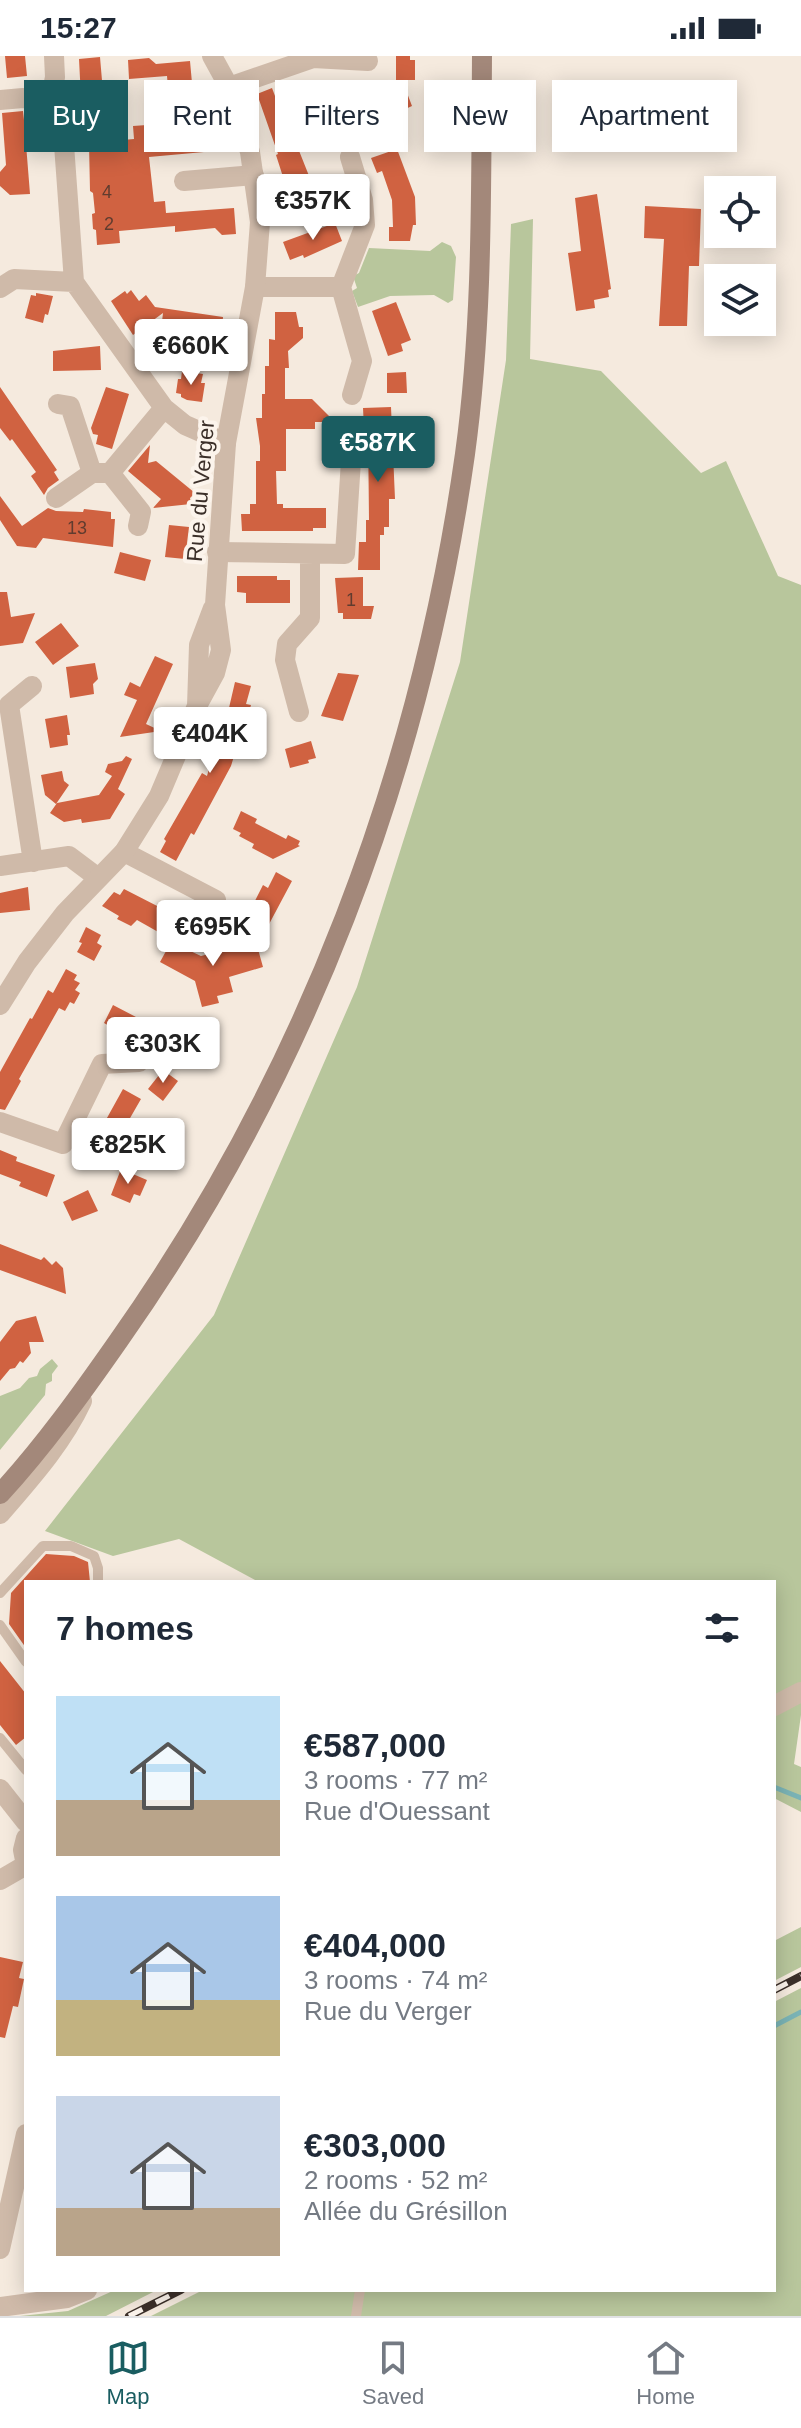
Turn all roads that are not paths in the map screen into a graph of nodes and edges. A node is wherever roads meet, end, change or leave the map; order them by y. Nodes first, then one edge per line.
1 (54, 56) edge
2 (212, 56) edge
3 (482, 56) edge
4 (368, 61) dead end
5 (54, 80) edge
6 (225, 80) edge
7 (249, 80) edge
8 (24, 98) edge
9 (0, 100) edge
10 (65, 152) edge
11 (250, 152) edge
12 (350, 157) dead end
13 (254, 175) junction
14 (184, 181) dead end
15 (74, 282) junction
16 (255, 287) junction
17 (341, 287) junction
18 (0, 288) edge
19 (352, 395) dead end
20 (58, 404) dead end
21 (164, 408) junction
22 (226, 443) junction
23 (352, 445) dead end
24 (101, 473) junction
25 (56, 498) dead end
26 (138, 526) dead end
27 (217, 552) junction
28 (310, 554) junction
29 (32, 686) dead end
30 (299, 712) dead end
31 (124, 852) junction
32 (33, 862) junction
33 (0, 866) edge
34 (97, 877) junction
35 (216, 900) dead end
36 (0, 1005) edge
37 (139, 1062) dead end
38 (0, 1122) edge
39 (93, 1378) junction
40 (0, 1494) edge
41 (0, 1514) edge
42 (98, 1580) edge
43 (0, 1593) edge
44 (0, 1625) edge
45 (24, 1659) edge
46 (801, 1692) edge
47 (776, 1705) edge
48 (0, 1738) edge
49 (24, 1768) edge
50 (0, 1789) edge
51 (24, 1819) edge
52 (24, 1866) edge
53 (0, 1880) edge
54 (24, 2156) edge
55 (21, 2182) edge
56 (5, 2201) edge
57 (2, 2228) edge
58 (0, 2249) edge
59 (82, 2292) edge
60 (360, 2292) edge
61 (0, 2307) edge
62 (356, 2316) edge

1 - 5 street
2 - 6 street, Rue du Verger
3 - 39 main road
4 - 7 street
8 - 9 street
10 - 15 street
11 - 13 street, Rue du Verger
12 - 17 street
13 - 14 street
13 - 16 street, Rue du Verger
15 - 18 street
15 - 21 street
16 - 17 street
16 - 22 street, Rue du Verger
17 - 19 street
20 - 24 street
21 - 22 street
21 - 24 street
22 - 27 street, Rue du Verger
23 - 28 street
24 - 25 street
24 - 26 street
27 - 28 street
27 - 31 street, Rue du Verger
28 - 30 street
29 - 32 street
31 - 34 street, Rue du Verger
31 - 35 street
32 - 33 street
32 - 34 street
34 - 36 street, Rue du Verger
37 - 38 street
39 - 40 main road
39 - 41 street
42 - 43 lane
44 - 45 lane
46 - 47 street
48 - 49 lane
50 - 51 street
52 - 53 street
54 - 55 street
55 - 56 street
56 - 57 street
57 - 58 street
59 - 61 street
60 - 62 lane

